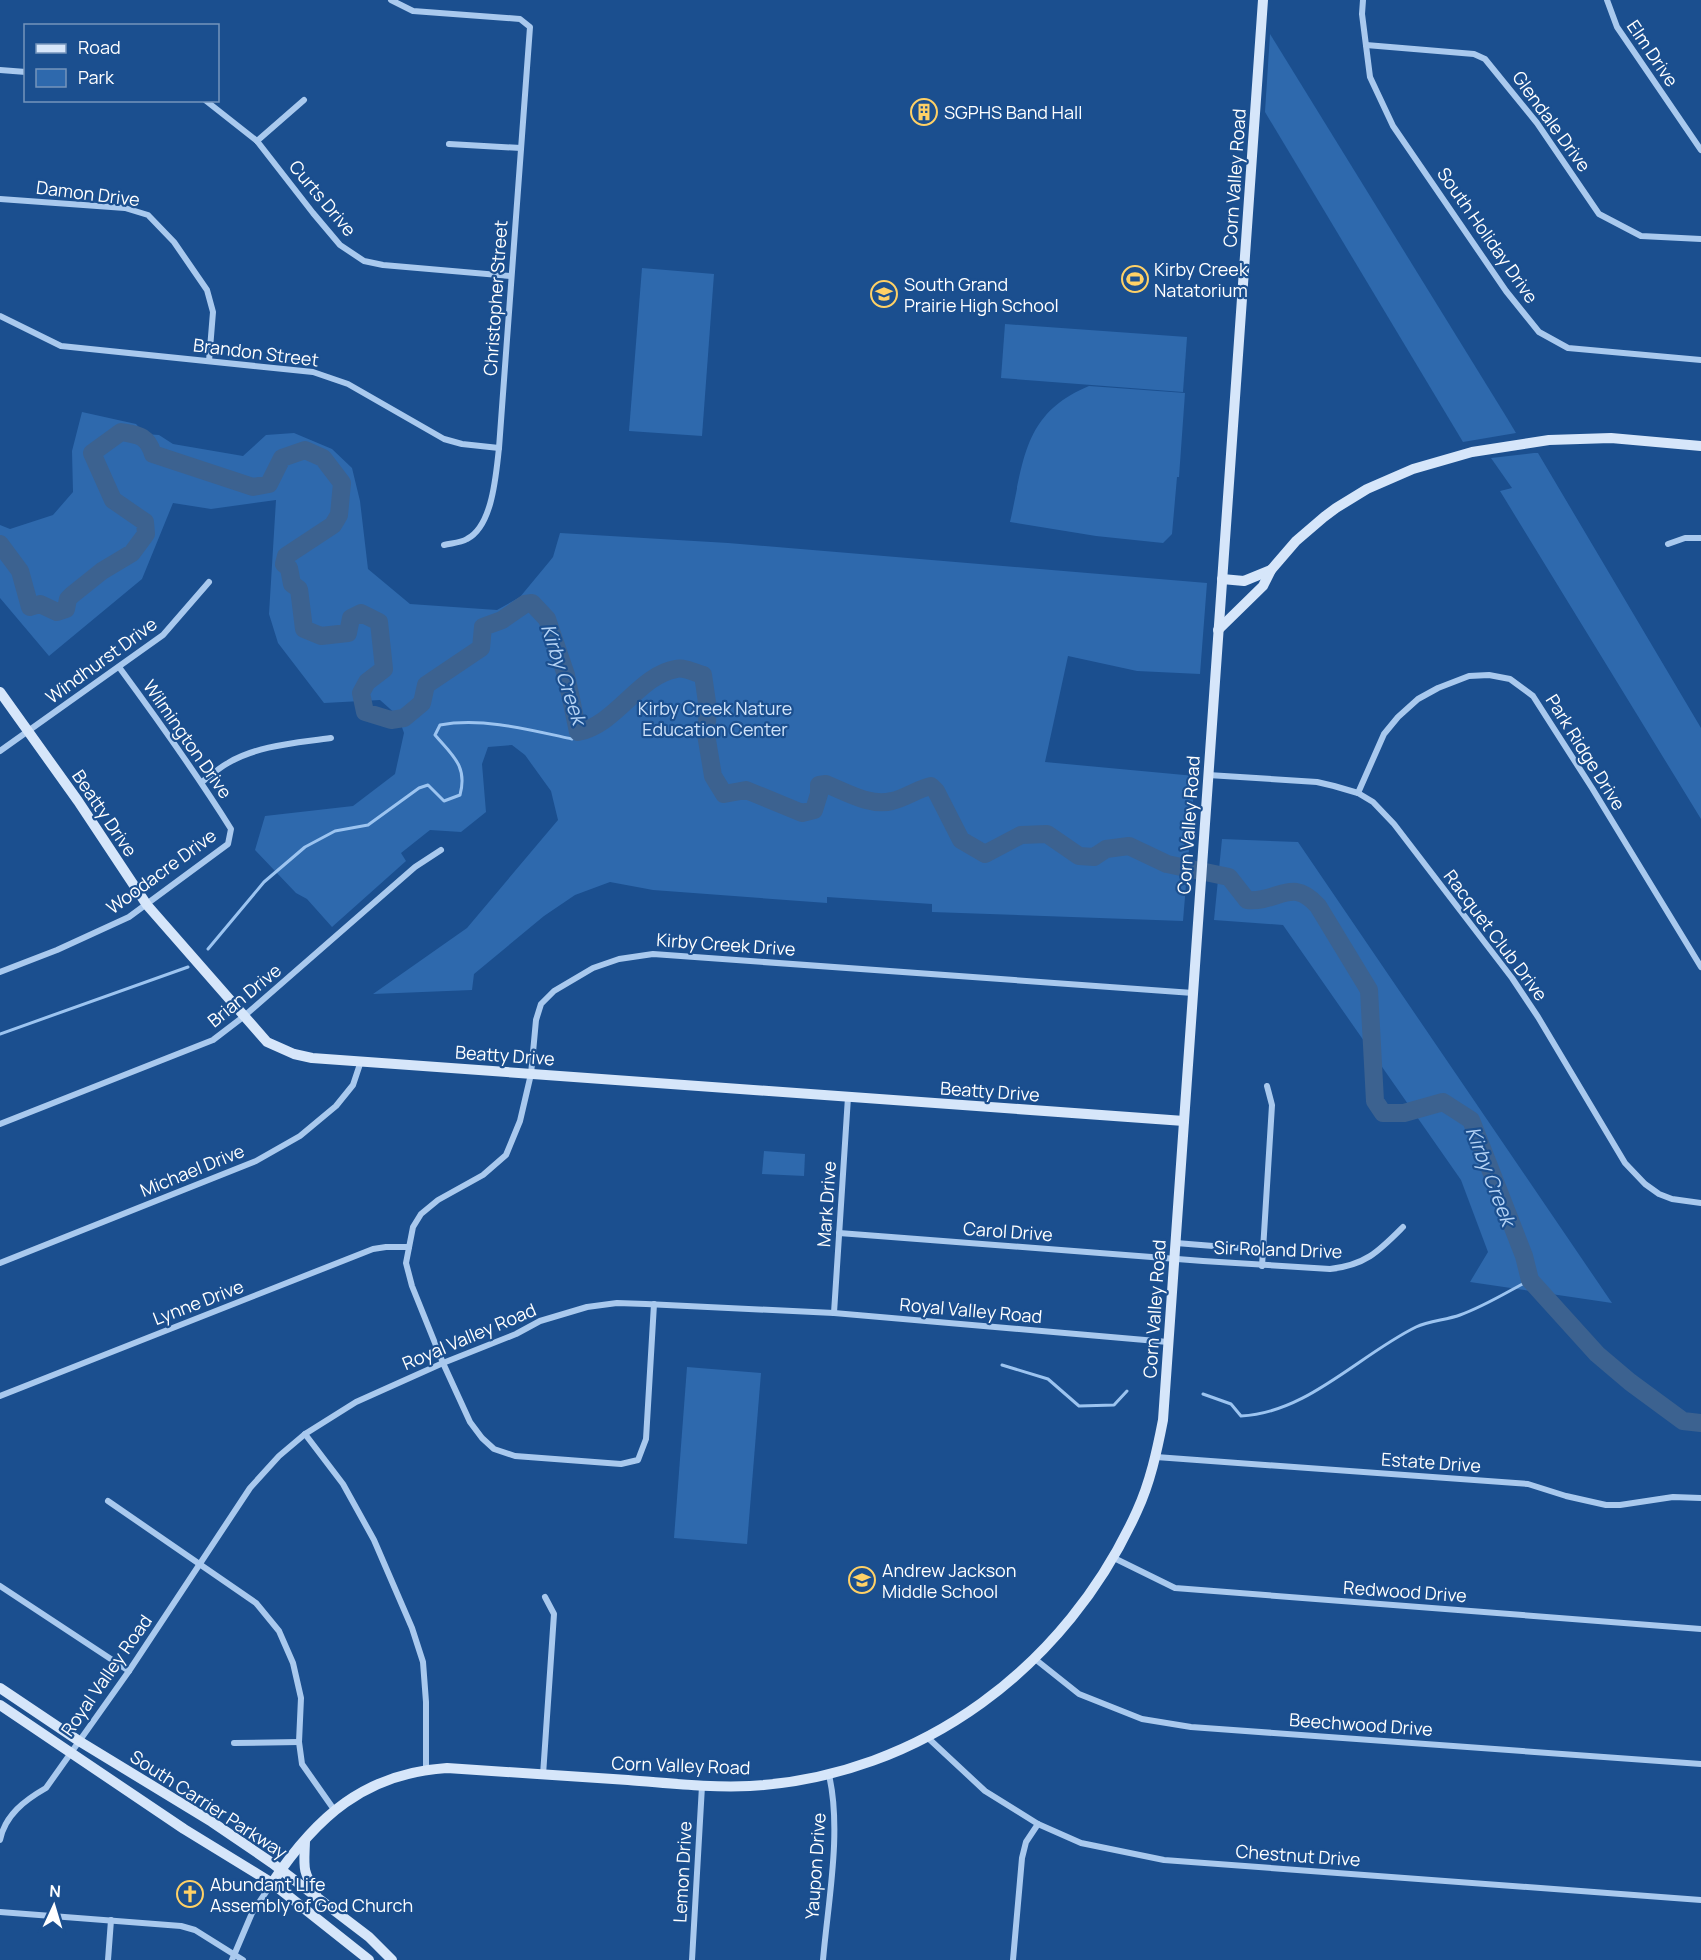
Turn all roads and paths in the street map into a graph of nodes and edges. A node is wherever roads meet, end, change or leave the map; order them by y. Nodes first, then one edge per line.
1 (392, 0) edge
2 (1263, 0) edge
3 (1364, 0) edge
4 (1607, 0) edge
5 (1366, 45) junction
6 (0, 70) edge
7 (24, 72) edge
8 (304, 100) dead end
9 (208, 102) edge
10 (257, 141) junction
11 (449, 144) dead end
12 (521, 148) junction
13 (1701, 150) edge
14 (0, 198) edge
15 (1701, 239) edge
16 (511, 276) junction
17 (0, 316) edge
18 (1701, 360) edge
19 (209, 361) junction
20 (1701, 446) edge
21 (499, 448) junction
22 (1701, 538) edge
23 (1668, 544) dead end
24 (444, 545) dead end
25 (1271, 570) junction
26 (1222, 579) junction
27 (209, 582) dead end
28 (1218, 630) junction
29 (119, 667) junction
30 (0, 692) edge
31 (28, 731) junction
32 (332, 738) dead end
33 (0, 751) edge
34 (1208, 775) junction
35 (202, 782) junction
36 (1359, 793) junction
37 (231, 829) joint
38 (441, 850) dead end
39 (147, 905) junction
40 (1701, 967) edge
41 (0, 972) edge
42 (1192, 993) junction
43 (243, 1017) junction
44 (361, 1061) junction
45 (531, 1074) junction
46 (1267, 1086) dead end
47 (848, 1097) junction
48 (1184, 1121) junction
49 (0, 1124) edge
50 (1701, 1203) edge
51 (1403, 1227) dead end
52 (839, 1233) junction
53 (1176, 1244) junction
54 (409, 1247) junction
55 (1263, 1250) junction
56 (1175, 1259) junction
57 (0, 1263) edge
58 (1262, 1266) junction
59 (654, 1304) junction
60 (834, 1313) junction
61 (1168, 1342) junction
62 (443, 1363) junction
63 (0, 1396) edge
64 (305, 1434) junction
65 (1156, 1457) junction
66 (1701, 1498) edge
67 (108, 1501) dead end
68 (1114, 1558) junction
69 (200, 1563) junction
70 (0, 1586) edge
71 (545, 1597) dead end
72 (1701, 1629) edge
73 (1035, 1659) junction
74 (129, 1671) junction
75 (0, 1688) edge
76 (0, 1705) edge
77 (927, 1737) junction
78 (79, 1741) junction
79 (299, 1742) junction
80 (234, 1743) dead end
81 (71, 1752) junction
82 (1701, 1764) edge
83 (426, 1769) junction
84 (543, 1775) junction
85 (829, 1775) junction
86 (702, 1786) junction
87 (335, 1810) junction
88 (1038, 1824) junction
89 (0, 1840) edge
90 (305, 1841) junction
91 (281, 1870) junction
92 (272, 1883) junction
93 (319, 1900) junction
94 (1701, 1900) edge
95 (0, 1912) edge
96 (111, 1920) junction
97 (233, 1957) edge
98 (108, 1960) edge
99 (243, 1960) edge
100 (369, 1960) edge
101 (392, 1960) edge
102 (692, 1960) edge
103 (823, 1960) edge
104 (1013, 1960) edge

1 - 12 street, Christopher Street
2 - 26 main road, Corn Valley Road
3 - 5 street, South Holiday Drive
4 - 13 street, Elm Drive
5 - 15 street, Glendale Drive
5 - 18 street, South Holiday Drive
6 - 7 street
8 - 10 street
9 - 10 street, Curts Drive
10 - 16 street, Curts Drive
11 - 12 street
12 - 16 street, Christopher Street
14 - 19 street, Damon Drive
16 - 21 street, Christopher Street
17 - 19 street, Brandon Street
19 - 21 street, Brandon Street
20 - 25 main road
21 - 24 street, Christopher Street
22 - 23 street
25 - 26 main road
25 - 28 main road
26 - 28 main road, Corn Valley Road
27 - 29 street, Windhurst Drive
28 - 34 main road, Corn Valley Road
29 - 31 street, Windhurst Drive
29 - 35 street, Wilmington Drive
30 - 31 main road, Beatty Drive
31 - 33 street, Windhurst Drive
31 - 39 main road, Beatty Drive
32 - 35 street
34 - 36 street, Racquet Club Drive
34 - 42 main road, Corn Valley Road
35 - 37 street, Wilmington Drive
36 - 40 street, Park Ridge Drive
36 - 50 street, Racquet Club Drive
37 - 39 street, Woodacre Drive
38 - 43 street, Brian Drive
39 - 41 street, Woodacre Drive
39 - 43 main road, Beatty Drive
42 - 45 street, Kirby Creek Drive
42 - 48 main road, Corn Valley Road
43 - 44 main road, Beatty Drive
43 - 49 street, Brian Drive
44 - 45 main road, Beatty Drive
44 - 57 street, Michael Drive
45 - 47 main road, Beatty Drive
45 - 54 street, Kirby Creek Drive
46 - 55 street
47 - 48 main road, Beatty Drive
47 - 52 street, Mark Drive
48 - 53 main road, Corn Valley Road
51 - 58 street, Sir Roland Drive
52 - 56 street, Carol Drive
52 - 60 street, Mark Drive
53 - 55 street, Sir Roland Drive
53 - 56 main road, Corn Valley Road
54 - 62 street, Kirby Creek Drive
54 - 63 street, Lynne Drive
55 - 58 street
56 - 58 street, Sir Roland Drive
56 - 61 main road, Corn Valley Road
59 - 60 street, Royal Valley Road
59 - 62 street, Royal Valley Road
59 - 62 street, Kirby Creek Drive
60 - 61 street, Royal Valley Road
61 - 65 main road, Corn Valley Road
62 - 64 street, Royal Valley Road
64 - 69 street, Royal Valley Road
64 - 83 street
65 - 66 street, Estate Drive
65 - 68 main road, Corn Valley Road
67 - 69 street
68 - 72 street, Redwood Drive
68 - 73 main road, Corn Valley Road
69 - 74 street, Royal Valley Road
69 - 79 street
70 - 74 street
71 - 84 street
73 - 77 main road, Corn Valley Road
73 - 82 street, Beechwood Drive
74 - 78 street, Royal Valley Road
75 - 78 main road, South Carrier Parkway
76 - 81 main road, South Carrier Parkway
77 - 85 main road, Corn Valley Road
77 - 88 street, Chestnut Drive
78 - 81 street, Royal Valley Road
78 - 91 main road, South Carrier Parkway
79 - 80 street
79 - 87 street
81 - 89 street, Royal Valley Road
81 - 92 main road, South Carrier Parkway
83 - 84 main road, Corn Valley Road
83 - 87 main road, Corn Valley Road
84 - 86 main road, Corn Valley Road
85 - 86 main road, Corn Valley Road
85 - 103 street, Yaupon Drive
86 - 102 street, Lemon Drive
87 - 90 main road, Corn Valley Road
88 - 94 street, Chestnut Drive
88 - 104 street
90 - 91 main road, Corn Valley Road
90 - 93 main road
91 - 92 main road, Corn Valley Road
91 - 93 main road, South Carrier Parkway
92 - 97 street, Corn Valley Road
92 - 100 main road, South Carrier Parkway
93 - 101 main road, South Carrier Parkway
95 - 96 street
96 - 97 street
96 - 98 street
97 - 99 street

